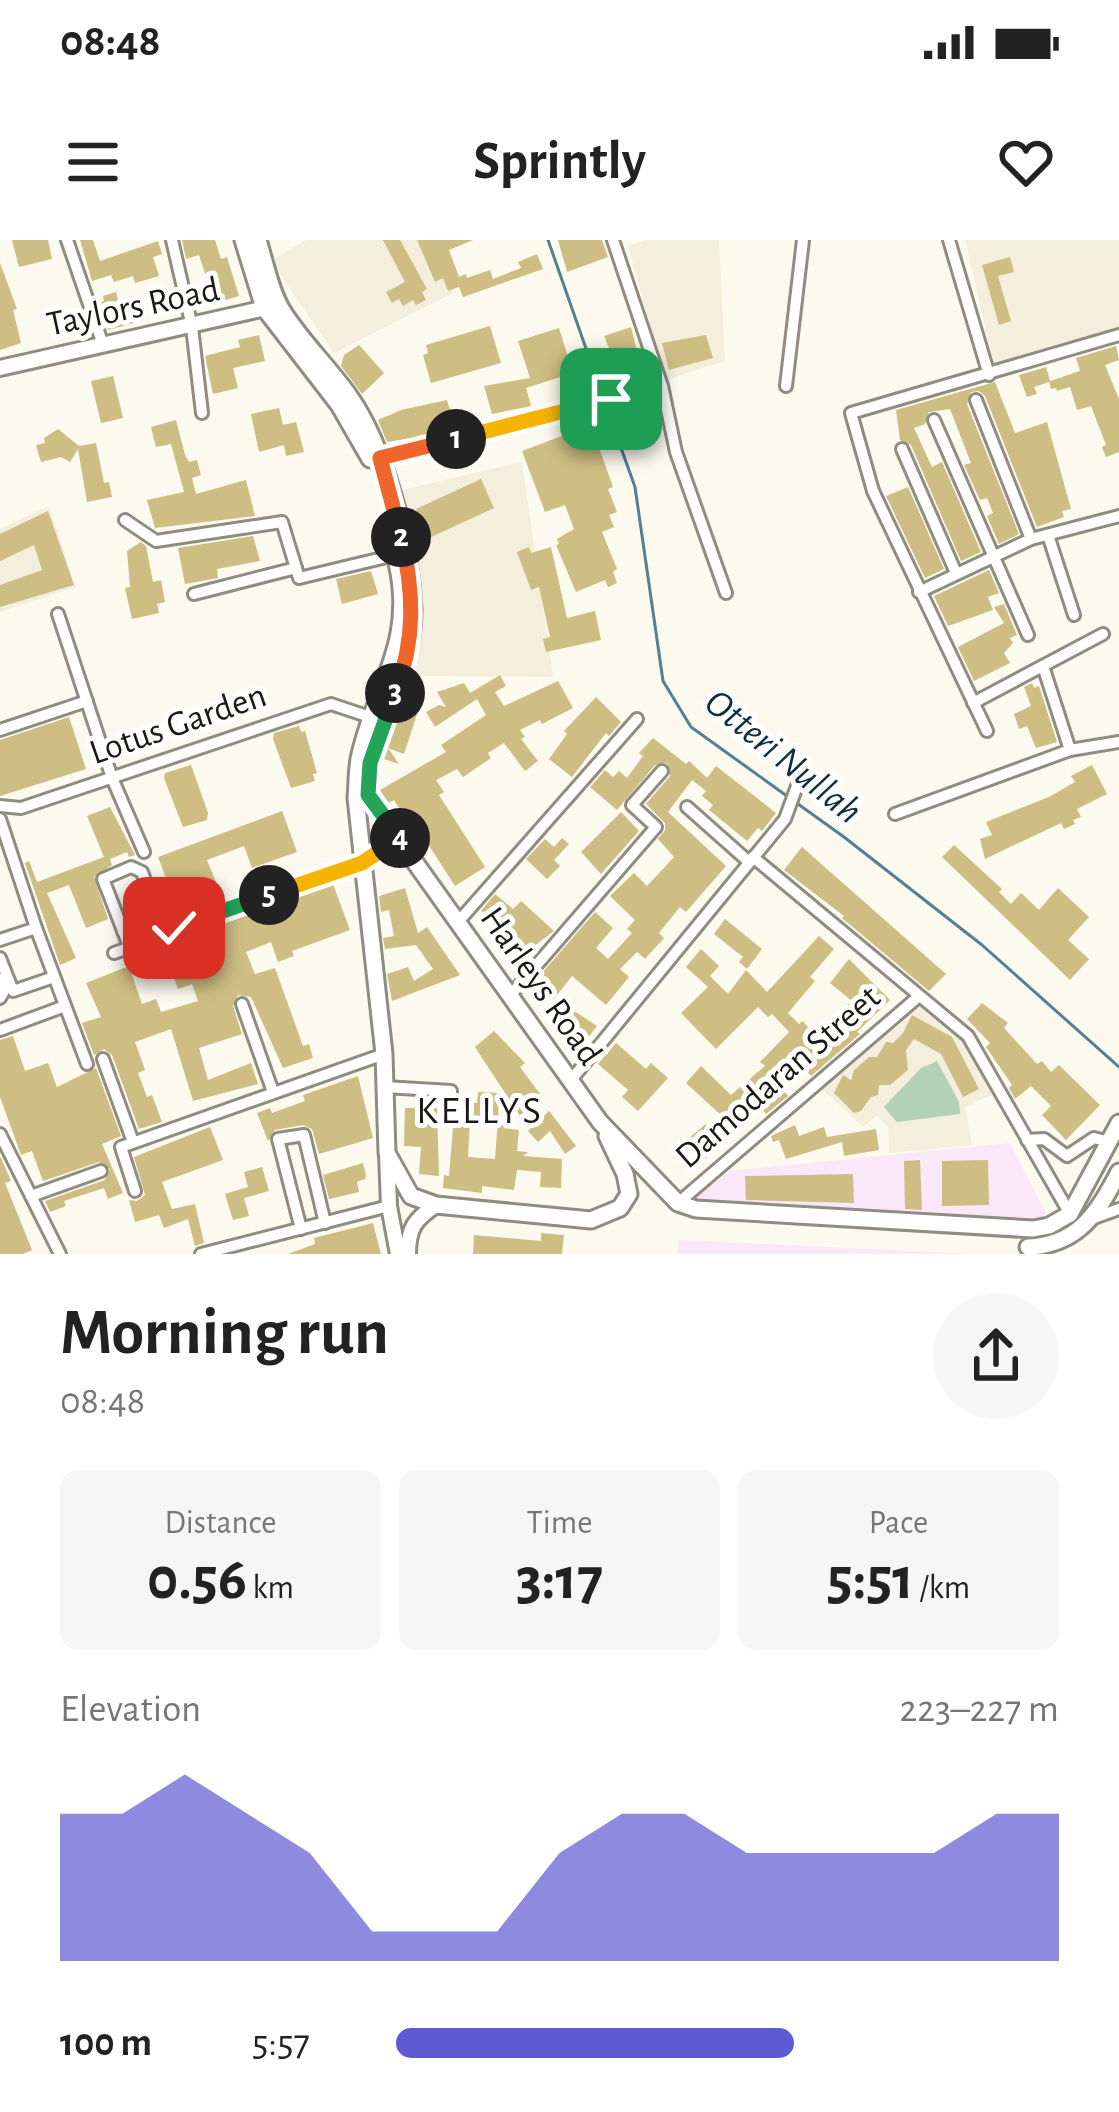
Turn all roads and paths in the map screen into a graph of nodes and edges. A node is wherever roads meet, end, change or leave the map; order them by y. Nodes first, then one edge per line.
1 (67, 240) edge
2 (172, 240) edge
3 (243, 240) edge
4 (613, 240) edge
5 (803, 240) edge
6 (949, 240) edge
7 (261, 248) edge
8 (272, 306) junction
9 (192, 327) junction
10 (1119, 335) edge
11 (103, 345) junction
12 (0, 368) edge
13 (989, 376) junction
14 (662, 386) junction
15 (785, 386) dead end
16 (976, 400) dead end
17 (202, 413) dead end
18 (934, 420) dead end
19 (902, 449) dead end
20 (380, 458) junction
21 (1119, 516) edge
22 (125, 520) dead end
23 (1048, 535) junction
24 (1031, 538) junction
25 (395, 554) junction
26 (990, 556) junction
27 (296, 568) junction
28 (956, 573) junction
29 (920, 592) junction
30 (726, 593) dead end
31 (194, 594) dead end
32 (58, 614) dead end
33 (1074, 615) dead end
34 (1103, 634) dead end
35 (1028, 635) dead end
36 (1043, 666) junction
37 (87, 701) junction
38 (973, 704) junction
39 (374, 718) junction
40 (637, 719) dead end
41 (0, 730) edge
42 (987, 731) dead end
43 (1119, 742) edge
44 (1070, 750) junction
45 (662, 771) dead end
46 (112, 778) junction
47 (797, 786) dead end
48 (0, 806) edge
49 (688, 807) dead end
50 (896, 814) dead end
51 (0, 819) edge
52 (407, 848) junction
53 (144, 853) dead end
54 (751, 860) junction
55 (362, 863) junction
56 (158, 917) junction
57 (458, 922) junction
58 (37, 928) junction
59 (123, 931) junction
60 (163, 932) junction
61 (0, 940) edge
62 (129, 946) junction
63 (114, 953) dead end
64 (0, 958) edge
65 (54, 977) junction
66 (0, 979) edge
67 (509, 997) junction
68 (918, 997) junction
69 (0, 998) edge
70 (242, 1004) dead end
71 (65, 1006) junction
72 (0, 1030) edge
73 (384, 1054) junction
74 (103, 1058) dead end
75 (86, 1064) dead end
76 (571, 1080) junction
77 (385, 1087) junction
78 (273, 1092) junction
79 (451, 1119) dead end
80 (600, 1122) junction
81 (1119, 1123) edge
82 (0, 1134) edge
83 (1027, 1140) junction
84 (133, 1142) junction
85 (1109, 1142) junction
86 (387, 1154) junction
87 (101, 1172) dead end
88 (1119, 1172) edge
89 (135, 1192) dead end
90 (31, 1196) junction
91 (678, 1203) junction
92 (320, 1205) junction
93 (436, 1205) junction
94 (389, 1206) junction
95 (1119, 1210) edge
96 (296, 1211) junction
97 (1091, 1219) junction
98 (1061, 1220) junction
99 (325, 1222) junction
100 (301, 1228) junction
101 (1071, 1245) edge
102 (1027, 1251) edge
103 (60, 1254) edge
104 (201, 1254) edge
105 (398, 1254) edge
106 (408, 1254) edge

1 - 11 street
2 - 9 street
3 - 8 main road
4 - 14 street
5 - 15 street
6 - 13 street
7 - 8 main road
8 - 9 street, Taylors Road
8 - 20 main road
8 - 25 main road
9 - 11 street, Taylors Road
9 - 17 street
10 - 13 street
11 - 12 street, Taylors Road
13 - 29 street
14 - 20 street
14 - 30 street
16 - 24 street
18 - 26 street
19 - 28 street
20 - 52 main road, Harleys Road
21 - 23 street
22 - 27 street
23 - 24 street
23 - 33 street
24 - 26 street
25 - 27 street
25 - 39 main road
26 - 28 street
26 - 35 street
27 - 31 street
28 - 29 street
29 - 38 street
32 - 37 street
34 - 36 street
36 - 38 street
36 - 44 street
37 - 41 street
37 - 46 street
38 - 42 street
39 - 46 street, Lotus Garden
39 - 55 main road
40 - 57 street
43 - 44 street
44 - 50 street
45 - 67 street
46 - 48 street, Lotus Garden
46 - 53 street
47 - 54 street
49 - 54 street
51 - 58 street
52 - 55 main road
52 - 57 main road, Harleys Road
54 - 68 street
54 - 76 street
55 - 60 street
55 - 73 main road
56 - 59 street
56 - 59 street
56 - 60 street
57 - 67 main road, Harleys Road
58 - 61 street
58 - 65 street
59 - 62 street
60 - 62 street
62 - 63 street
64 - 65 street
65 - 71 street
66 - 69 street
67 - 76 main road, Harleys Road
68 - 83 street
68 - 91 street, Damodaran Street
70 - 78 street
71 - 72 street
71 - 75 street
73 - 77 main road
73 - 78 street
74 - 84 street
76 - 80 main road, Harleys Road
77 - 79 street
77 - 86 main road
78 - 84 street
80 - 91 main road, Harleys Road
80 - 93 main road
81 - 85 main road
82 - 90 street
83 - 85 street
83 - 98 street
84 - 89 street
85 - 98 main road
86 - 93 main road
86 - 94 street
87 - 90 street
88 - 97 main road
90 - 103 street
91 - 98 main road
92 - 96 street
92 - 96 street
92 - 99 street
93 - 106 street
94 - 99 street
94 - 105 street
95 - 97 street
96 - 100 street
97 - 101 main road
98 - 101 main road
99 - 100 street
100 - 104 street
101 - 102 main road

